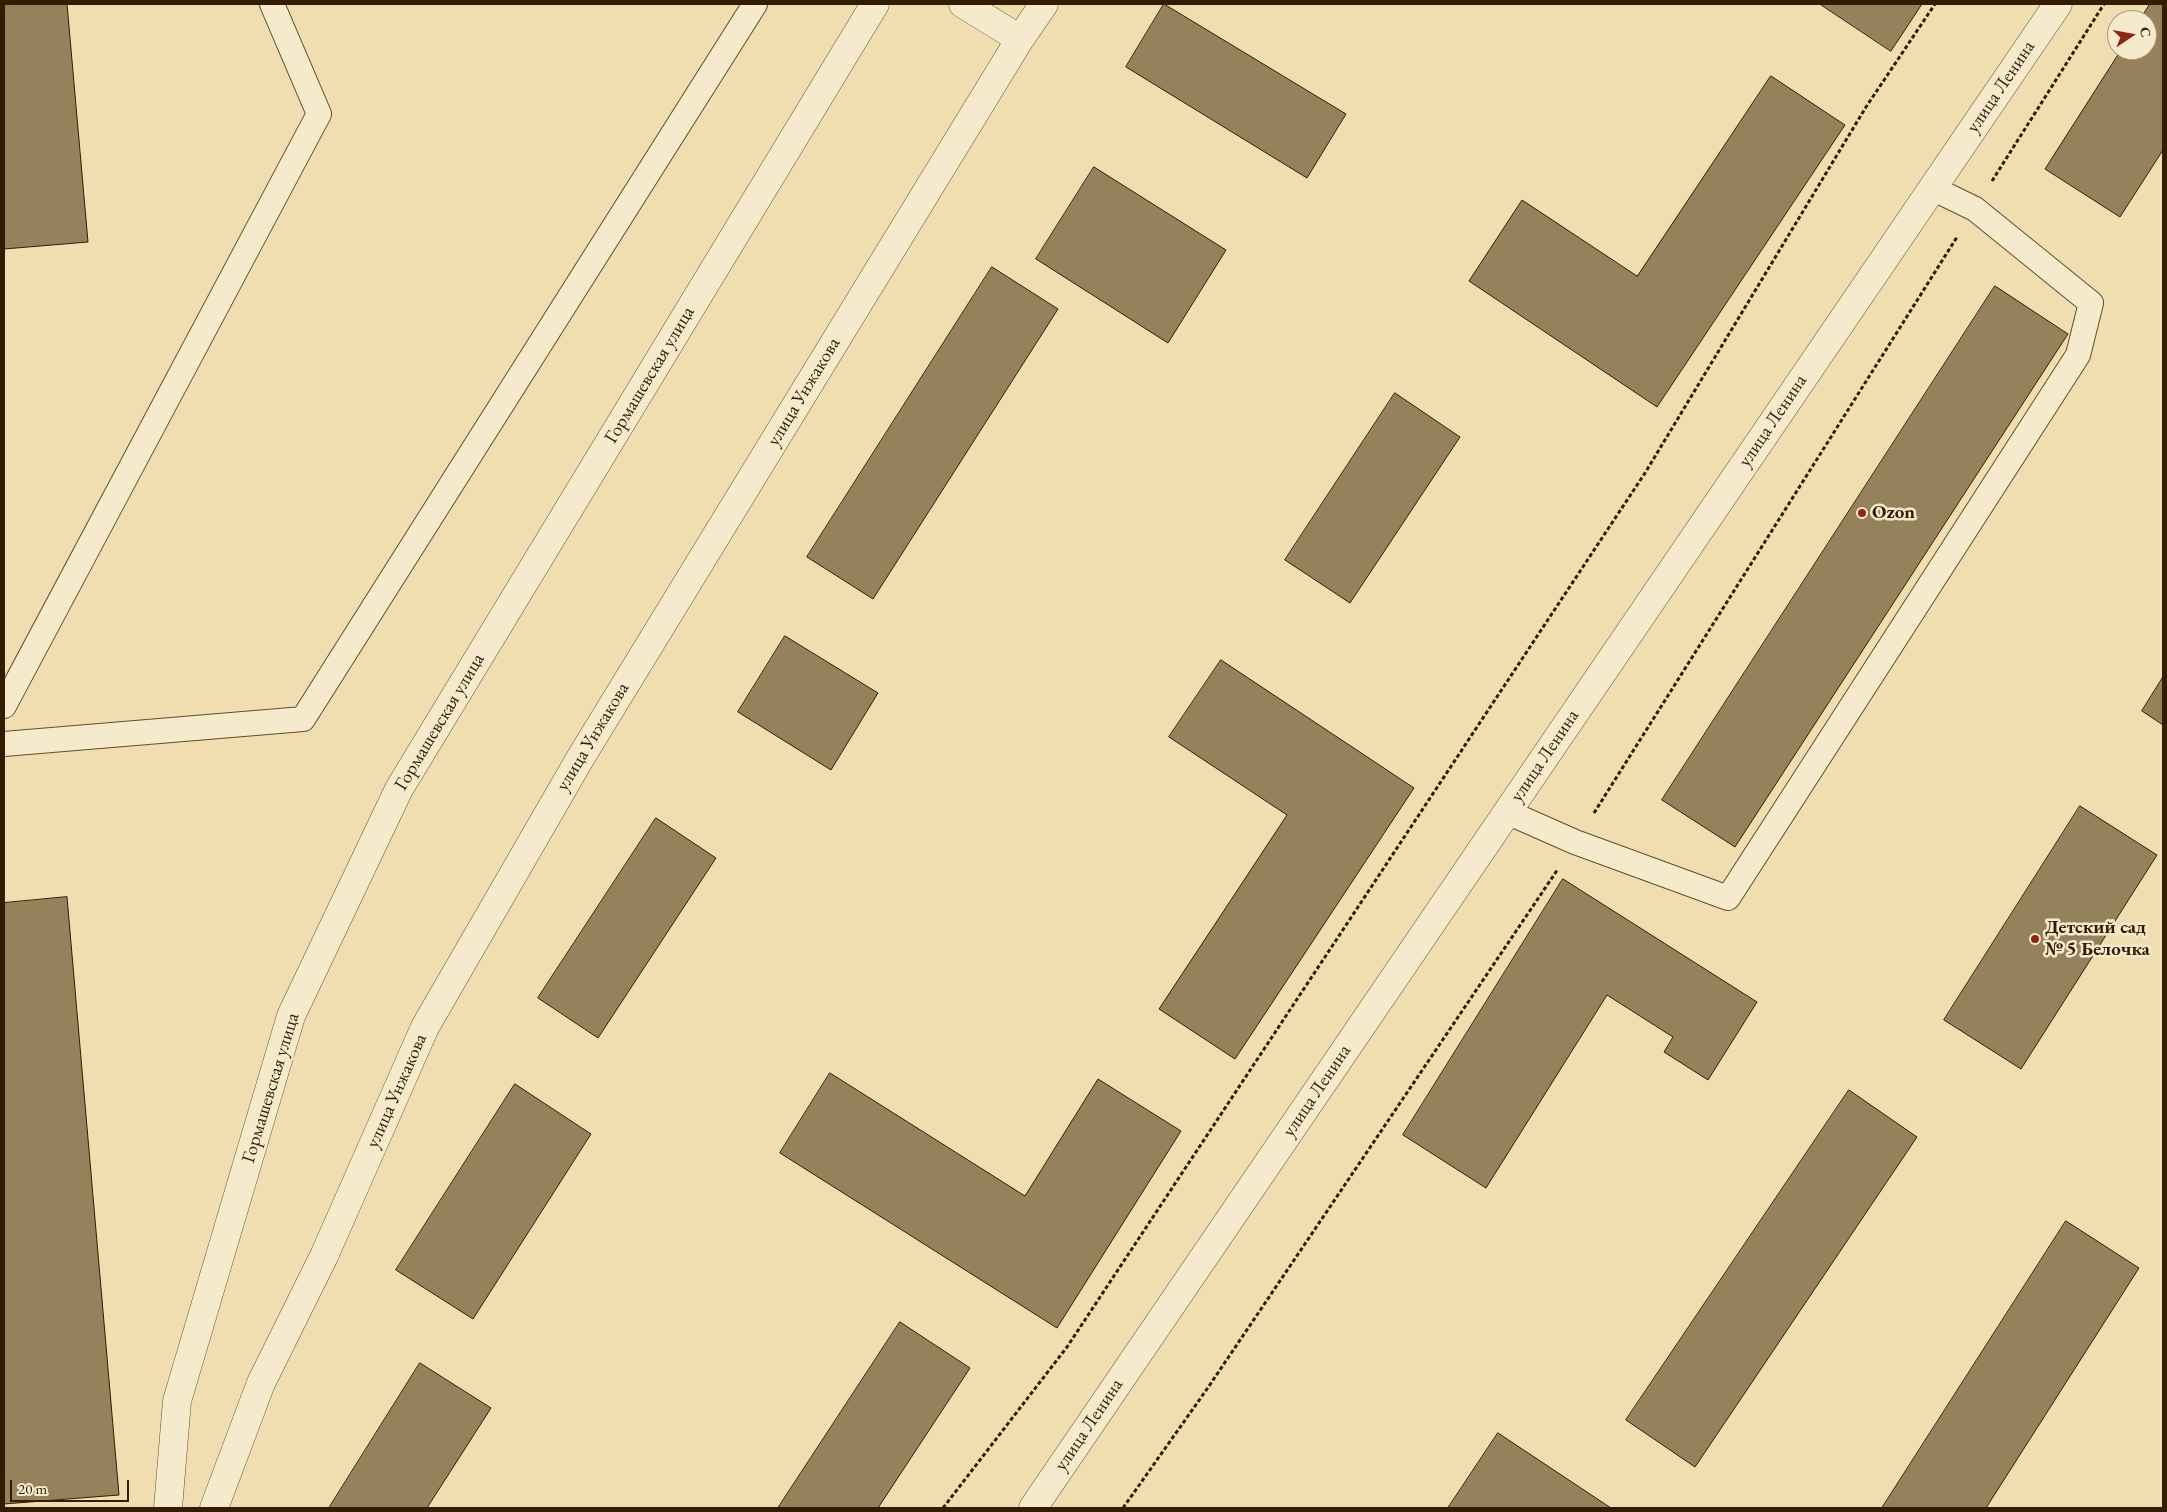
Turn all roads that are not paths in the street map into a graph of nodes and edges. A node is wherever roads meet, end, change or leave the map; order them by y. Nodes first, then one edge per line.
1 (272, 4) edge
2 (754, 4) edge
3 (875, 4) edge
4 (963, 4) edge
5 (1044, 4) edge
6 (2058, 4) edge
7 (1020, 39) junction
8 (1932, 188) junction
9 (4, 706) edge
10 (4, 744) edge
11 (1507, 812) junction
12 (168, 1508) edge
13 (214, 1508) edge
14 (1032, 1508) edge

1 - 9 lane
2 - 10 lane
3 - 12 street, Гормашевская улица
4 - 7 street
5 - 7 street, улица Унжакова
6 - 8 street, улица Ленина
7 - 13 street, улица Унжакова
8 - 11 street, улица Ленина
8 - 11 lane
11 - 14 street, улица Ленина

